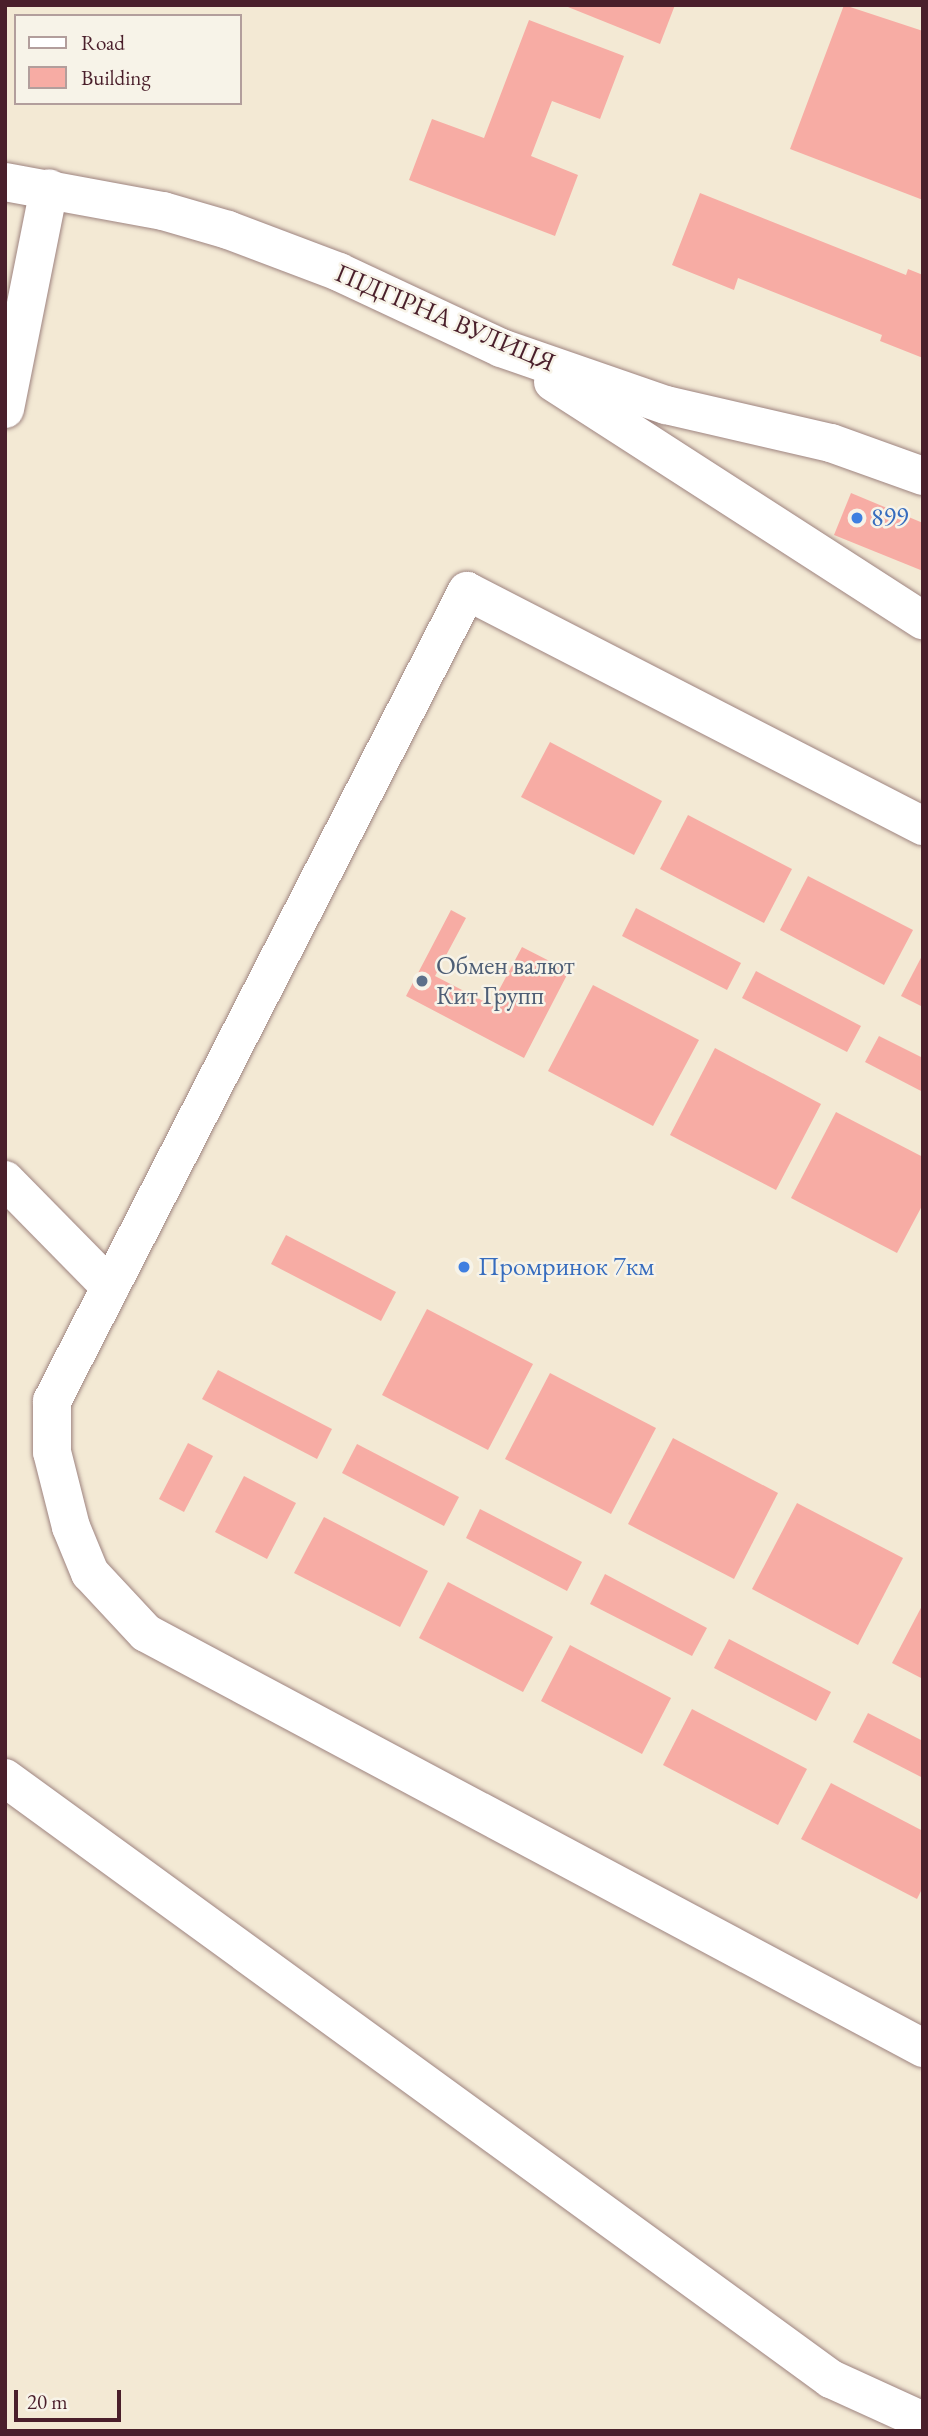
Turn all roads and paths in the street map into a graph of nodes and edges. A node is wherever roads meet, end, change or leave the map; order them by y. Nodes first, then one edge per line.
1 (5, 182) edge
2 (49, 188) junction
3 (501, 348) junction
4 (5, 409) edge
5 (923, 476) edge
6 (923, 620) edge
7 (923, 827) edge
8 (5, 1180) edge
9 (110, 1287) junction
10 (5, 1778) edge
11 (923, 2048) edge
12 (923, 2421) edge

1 - 2 street, ПІДГІРНА ВУЛИЦЯ
2 - 3 street, ПІДГІРНА ВУЛИЦЯ
2 - 4 street
3 - 5 street, ПІДГІРНА ВУЛИЦЯ
3 - 6 street
7 - 9 street
8 - 9 street
9 - 11 street
10 - 12 street

